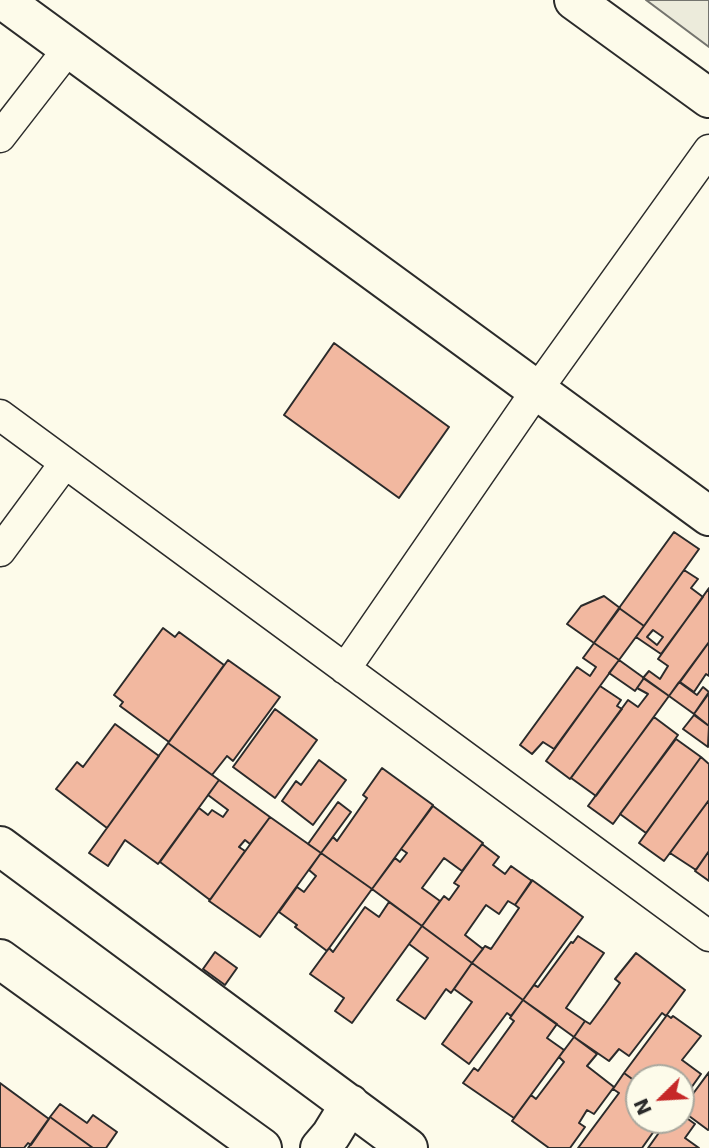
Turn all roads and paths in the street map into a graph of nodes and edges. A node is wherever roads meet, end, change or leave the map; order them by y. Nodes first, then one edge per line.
1 (3, 0) edge
2 (574, 0) edge
3 (69, 48) junction
4 (709, 98) edge
5 (0, 137) edge
6 (709, 150) edge
7 (537, 390) junction
8 (0, 415) edge
9 (65, 463) junction
10 (709, 516) edge
11 (0, 551) edge
12 (345, 669) junction
13 (0, 846) edge
14 (709, 936) edge
15 (0, 958) edge
16 (350, 1104) junction
17 (262, 1148) edge
18 (320, 1148) edge
19 (408, 1148) edge

1 - 3 street
2 - 4 street
3 - 5 street
3 - 7 street
6 - 7 street
7 - 10 street
7 - 12 street
8 - 9 street
9 - 11 street
9 - 12 street
12 - 14 street
13 - 16 street
15 - 17 street
16 - 18 street
16 - 19 street

